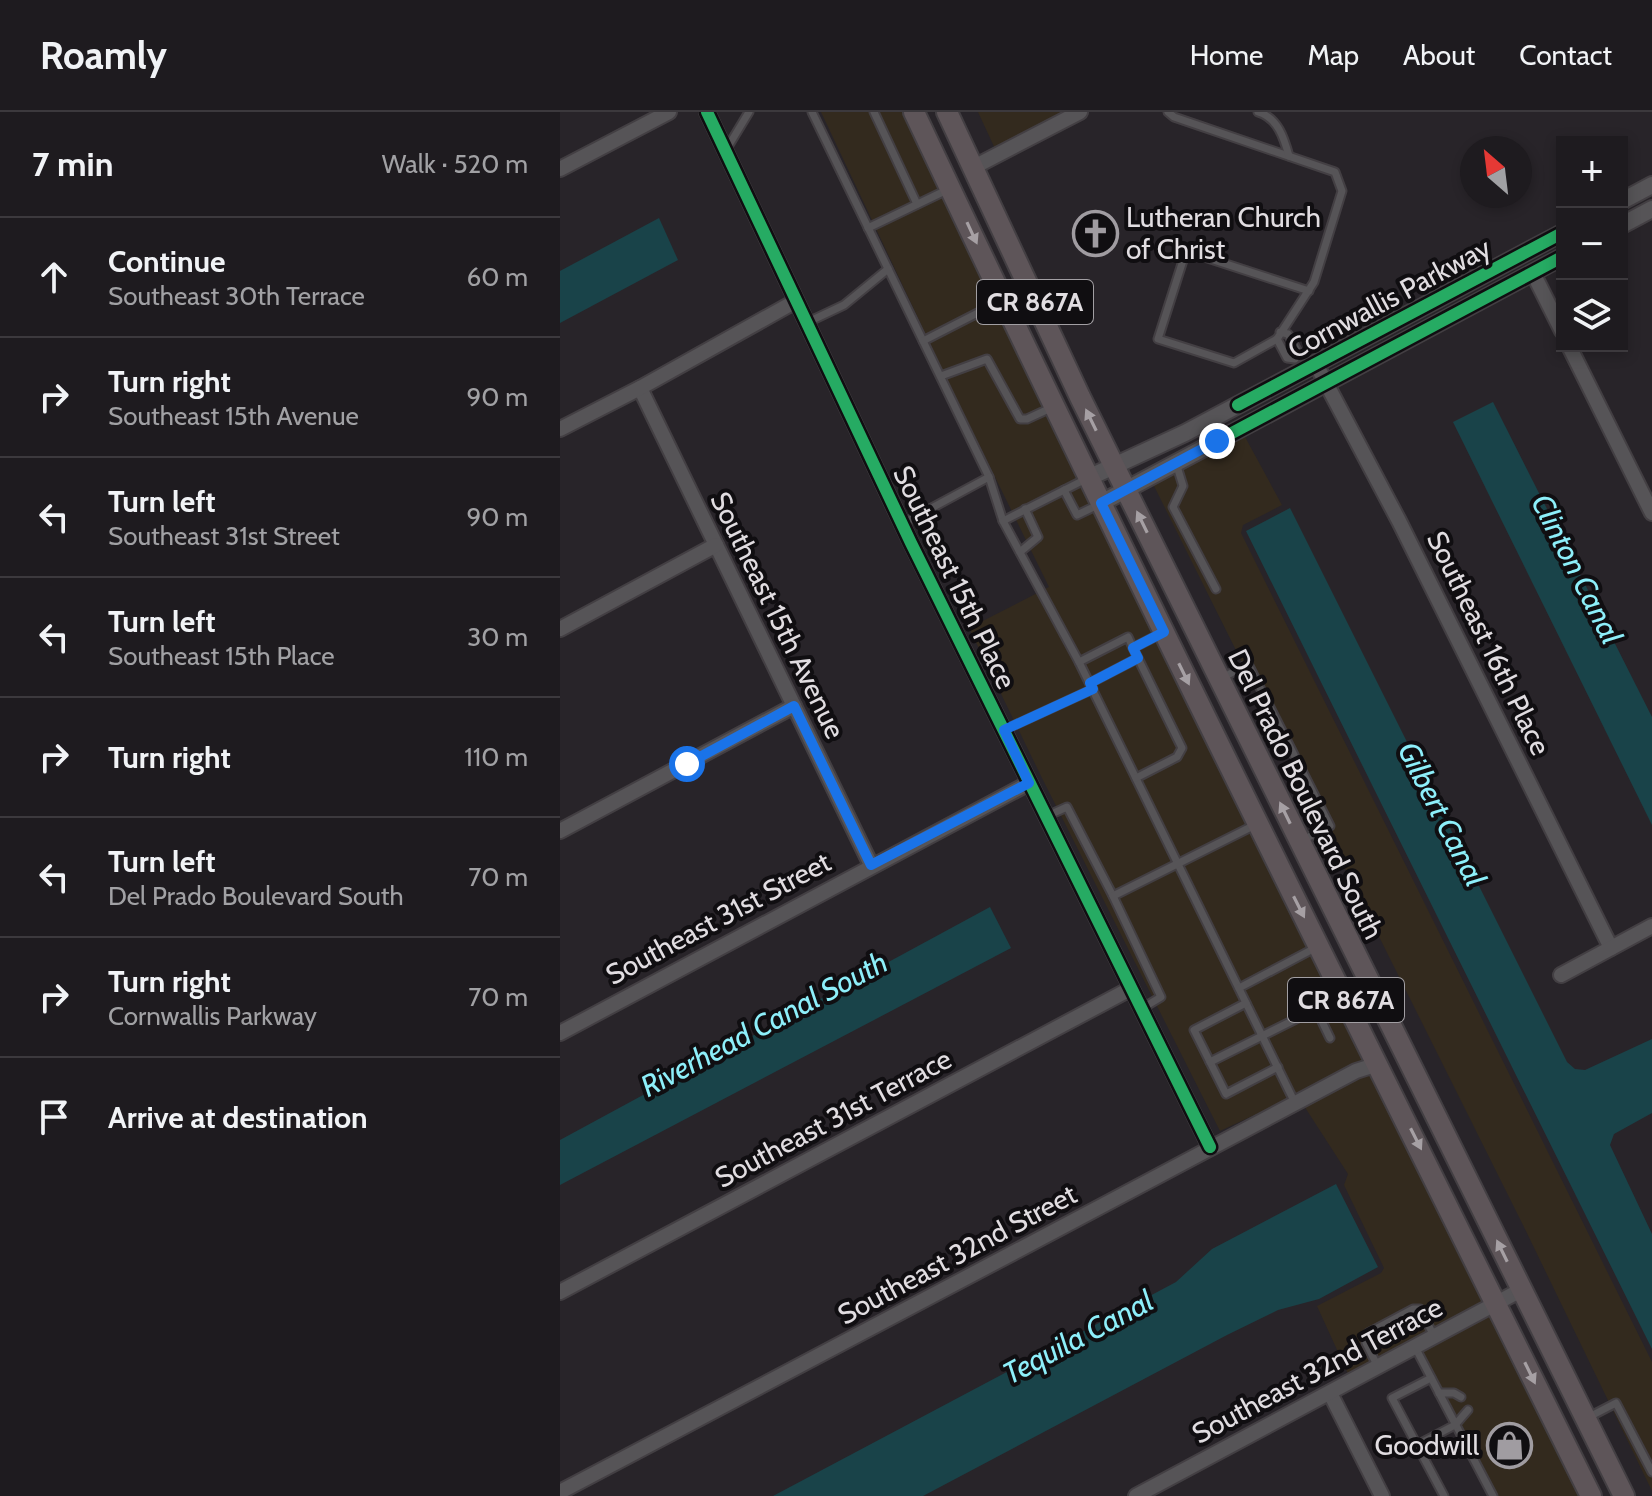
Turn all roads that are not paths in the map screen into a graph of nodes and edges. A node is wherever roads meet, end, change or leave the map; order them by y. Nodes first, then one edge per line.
1 (669, 112) edge
2 (707, 112) edge
3 (749, 112) edge
4 (812, 112) edge
5 (874, 112) edge
6 (915, 112) edge
7 (947, 112) edge
8 (1080, 112) edge
9 (1168, 112) edge
10 (1258, 112) edge
11 (726, 150) junction
12 (1289, 156) junction
13 (974, 167) junction
14 (560, 169) edge
15 (1652, 185) edge
16 (950, 188) junction
17 (1628, 198) edge
18 (917, 204) junction
19 (1652, 209) edge
20 (1628, 222) edge
21 (868, 228) junction
22 (1556, 236) edge
23 (1523, 253) junction
24 (1556, 260) edge
25 (888, 269) junction
26 (1533, 273) junction
27 (1309, 291) junction
28 (1003, 300) junction
29 (796, 301) junction
30 (1556, 319) edge
31 (806, 323) junction
32 (1279, 336) junction
33 (923, 341) junction
34 (1572, 352) edge
35 (1305, 365) junction
36 (941, 376) junction
37 (1327, 382) junction
38 (640, 388) junction
39 (1054, 406) junction
40 (560, 429) edge
41 (1176, 463) junction
42 (1114, 466) junction
43 (989, 477) junction
44 (1088, 478) junction
45 (1064, 490) junction
46 (1126, 490) junction
47 (1101, 503) junction
48 (1025, 509) junction
49 (1652, 513) edge
50 (1003, 521) junction
51 (902, 524) junction
52 (716, 545) junction
53 (1020, 552) junction
54 (1216, 589) dead end
55 (560, 629) edge
56 (1164, 632) junction
57 (1133, 648) junction
58 (1138, 658) junction
59 (1079, 662) junction
60 (1218, 679) junction
61 (1091, 686) junction
62 (794, 706) junction
63 (1004, 730) junction
64 (1136, 778) junction
65 (1029, 783) junction
66 (1046, 816) junction
67 (1257, 824) junction
68 (560, 831) edge
69 (1299, 842) junction
70 (1178, 863) junction
71 (871, 865) junction
72 (1113, 896) junction
73 (1652, 926) edge
74 (1319, 946) junction
75 (1611, 948) junction
76 (1561, 975) dead end
77 (1239, 988) junction
78 (1130, 989) junction
79 (1246, 1003) junction
80 (1141, 1009) junction
81 (560, 1033) edge
82 (1263, 1036) junction
83 (1330, 1038) dead end
84 (1210, 1062) junction
85 (1378, 1064) junction
86 (1278, 1067) junction
87 (1419, 1084) junction
88 (1295, 1103) junction
89 (1210, 1147) junction
90 (1521, 1290) junction
91 (560, 1292) edge
92 (1496, 1304) junction
93 (1435, 1337) junction
94 (1415, 1347) junction
95 (1378, 1367) junction
96 (1431, 1378) junction
97 (1330, 1393) junction
98 (1439, 1393) junction
99 (1461, 1397) dead end
100 (1468, 1410) dead end
101 (1585, 1419) junction
102 (1455, 1425) junction
103 (1417, 1445) junction
104 (1649, 1459) edge
105 (1652, 1472) edge
106 (560, 1492) edge
107 (1136, 1496) edge
108 (1382, 1496) edge
109 (1444, 1496) edge
110 (1493, 1496) edge
111 (1591, 1496) edge
112 (1624, 1496) edge

1 - 14 street
2 - 11 street, Southeast 15th Place
3 - 11 lane
4 - 21 lane
5 - 18 lane
6 - 13 main road
6 - 16 main road, Del Prado Boulevard South / CR 867A
7 - 13 main road, Del Prado Boulevard South / CR 867A
8 - 13 street
9 - 12 lane
10 - 12 lane
11 - 29 street, Southeast 15th Place
12 - 27 lane
42 -> 13 main road, Del Prado Boulevard South / CR 867A
15 - 17 street
16 - 18 lane
16 -> 28 main road, Del Prado Boulevard South / CR 867A
18 - 21 lane
19 - 20 street
21 - 25 lane
22 - 23 street, Cornwallis Parkway
23 - 26 street
23 - 35 street, Cornwallis Parkway
24 - 26 street, Cornwallis Parkway
25 - 31 lane
25 - 33 lane
26 - 30 street
26 - 37 street, Cornwallis Parkway
27 - 32 lane
27 - 32 lane
28 - 33 lane
28 - 39 main road, Del Prado Boulevard South / CR 867A
29 - 31 street, Southeast 15th Place
29 - 38 street
31 - 51 street, Southeast 15th Place
32 - 35 lane
33 - 36 lane
34 - 49 street
35 - 37 street, Southeast 16th Place
35 - 42 street, Cornwallis Parkway
36 - 39 lane
36 - 43 lane
37 - 41 street, Cornwallis Parkway
37 - 75 street, Southeast 16th Place
38 - 40 street
38 - 52 street, Southeast 15th Avenue
39 - 44 main road, Del Prado Boulevard South / CR 867A
41 - 46 street, Cornwallis Parkway
41 - 54 lane
42 - 44 street, Cornwallis Parkway
42 - 46 main road, Del Prado Boulevard South / CR 867A
43 - 50 lane
43 - 51 lane
44 - 45 lane
44 - 47 main road, Del Prado Boulevard South / CR 867A
45 - 47 lane
45 - 48 lane
46 - 47 street, Cornwallis Parkway
60 -> 46 main road, Del Prado Boulevard South / CR 867A
47 - 56 main road, Del Prado Boulevard South / CR 867A
48 - 50 lane
48 - 53 lane
50 - 53 lane
51 - 63 street, Southeast 15th Place
52 - 55 street
52 - 62 street, Southeast 15th Avenue
53 - 59 lane
56 - 57 lane
56 -> 67 main road, Del Prado Boulevard South / CR 867A
57 - 58 lane
57 - 59 lane
58 - 61 lane
58 - 64 lane
59 - 61 lane
69 -> 60 main road, Del Prado Boulevard South / CR 867A
60 - 69 lane
61 - 63 lane
61 - 64 lane
62 - 68 street
62 - 71 street, Southeast 15th Avenue
63 - 65 street, Southeast 15th Place
64 - 70 lane
65 - 66 street, Southeast 15th Place
65 - 71 street, Southeast 31st Street
66 - 72 lane
66 - 78 street, Southeast 15th Place
67 - 70 lane
67 -> 74 main road, Del Prado Boulevard South / CR 867A
69 - 87 main road, Del Prado Boulevard South / CR 867A
70 - 72 lane
70 - 77 lane
71 - 81 street, Southeast 31st Street
72 - 80 lane
73 - 75 street
74 - 77 lane
74 - 85 main road, Del Prado Boulevard South / CR 867A
75 - 76 street
77 - 79 lane
78 - 80 street, Southeast 15th Place
78 - 91 street, Southeast 31st Terrace
79 - 82 lane
79 - 84 lane
80 - 89 street, Southeast 15th Place
82 - 83 lane
82 - 84 lane
82 - 86 lane
84 - 86 lane
85 - 87 main road
85 - 88 street, Southeast 32nd Street
85 -> 92 main road, Del Prado Boulevard South / CR 867A
86 - 88 lane
90 -> 87 main road, Del Prado Boulevard South / CR 867A
88 - 89 street, Southeast 32nd Street
89 - 106 street, Southeast 32nd Street
90 - 92 street, Southeast 32nd Terrace
90 - 101 main road, Del Prado Boulevard South / CR 867A
92 - 93 street, Southeast 32nd Terrace
92 -> 111 main road, Del Prado Boulevard South / CR 867A
93 - 94 street, Southeast 32nd Terrace
93 - 95 lane
94 - 95 street, Southeast 32nd Terrace
94 - 96 lane
95 - 97 street, Southeast 32nd Terrace
96 - 98 lane
96 - 103 lane
97 - 107 street, Southeast 32nd Terrace
97 - 108 street
98 - 99 lane
98 - 102 lane
100 - 102 lane
101 - 104 lane
101 - 112 main road, Del Prado Boulevard South / CR 867A
102 - 103 lane
102 - 110 lane
103 - 109 lane
104 - 105 lane

